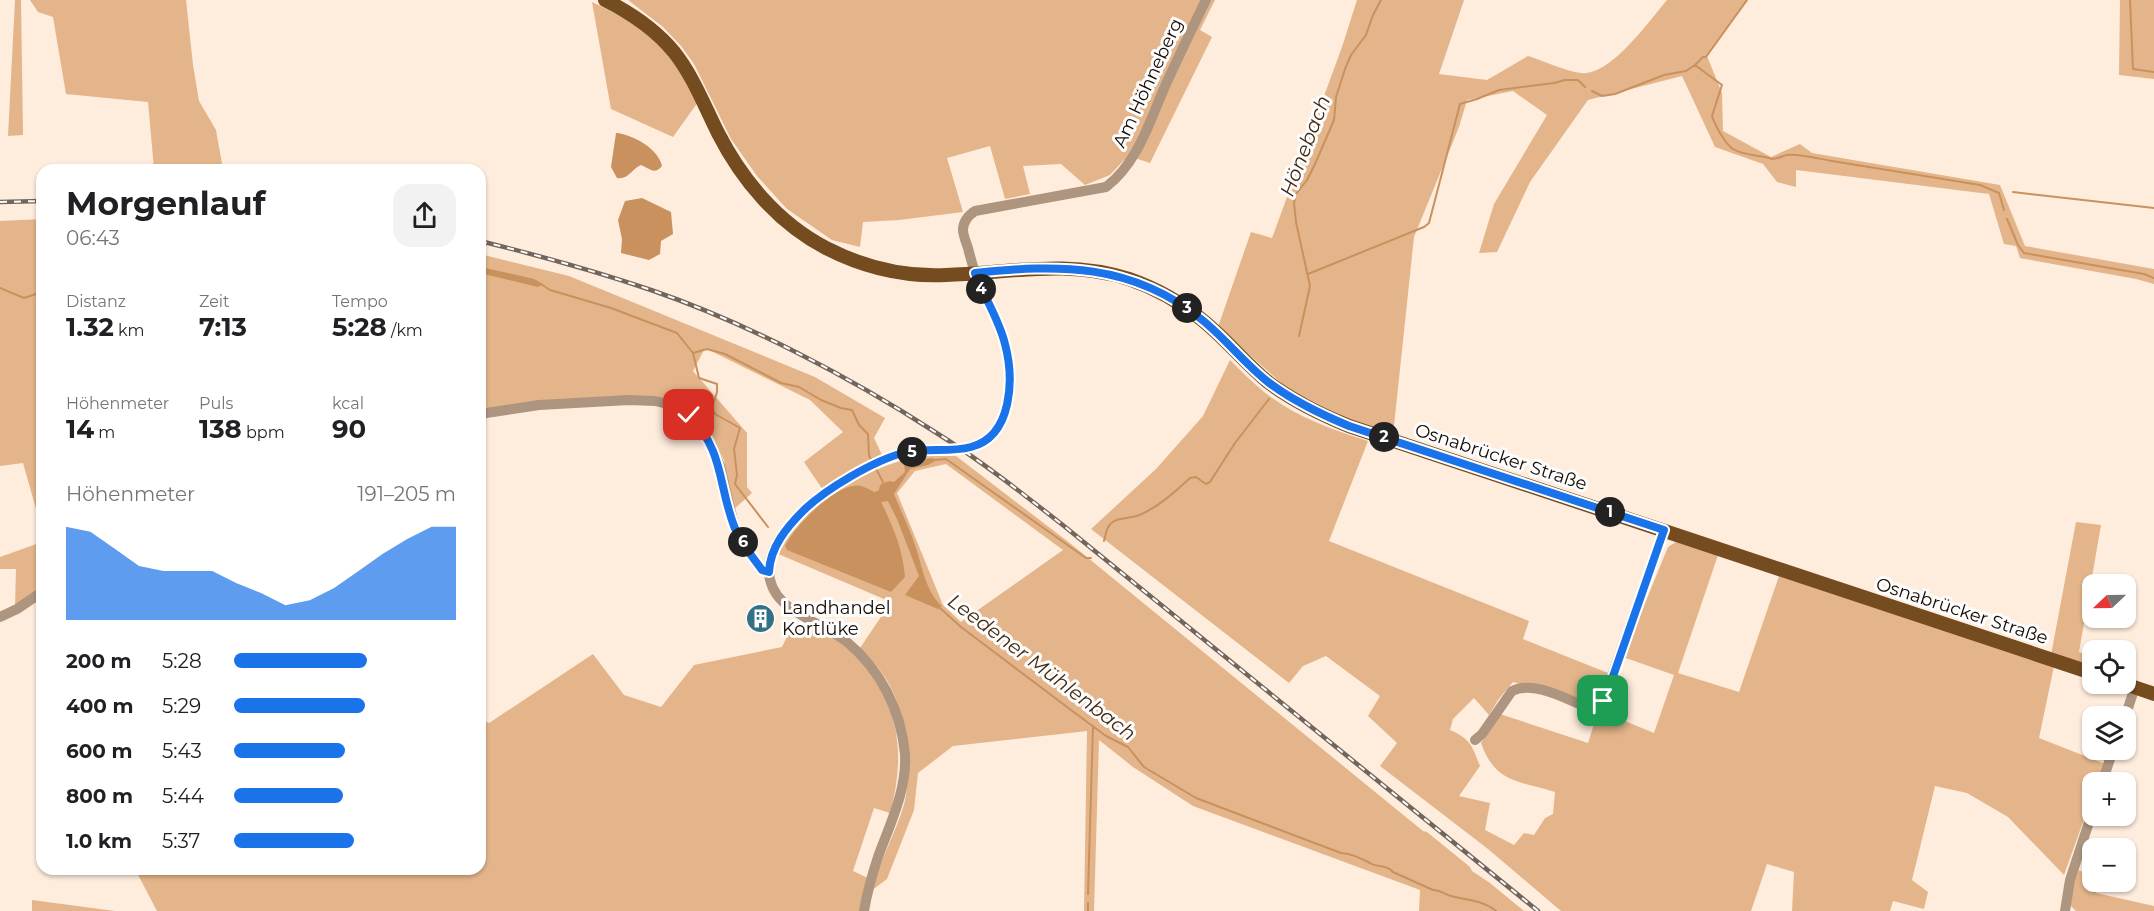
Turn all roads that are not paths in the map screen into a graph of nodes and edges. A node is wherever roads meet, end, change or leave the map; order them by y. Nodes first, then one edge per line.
1 (605, 0) edge
2 (1206, 0) edge
3 (975, 273) junction
4 (486, 413) edge
5 (1664, 530) junction
6 (769, 572) junction
7 (36, 596) edge
8 (0, 617) edge
9 (2082, 670) edge
10 (2136, 688) edge
11 (2154, 694) edge
12 (1475, 740) dead end
13 (2088, 826) edge
14 (864, 911) edge
15 (2065, 911) edge

1 - 3 main road, Osnabrücker Straße
2 - 3 street, Am Höhneberg
3 - 5 main road, Osnabrücker Straße
3 - 6 street
4 - 6 street
5 - 9 main road, Osnabrücker Straße
5 - 12 street
6 - 14 street
7 - 8 street
10 - 11 main road
13 - 15 street

